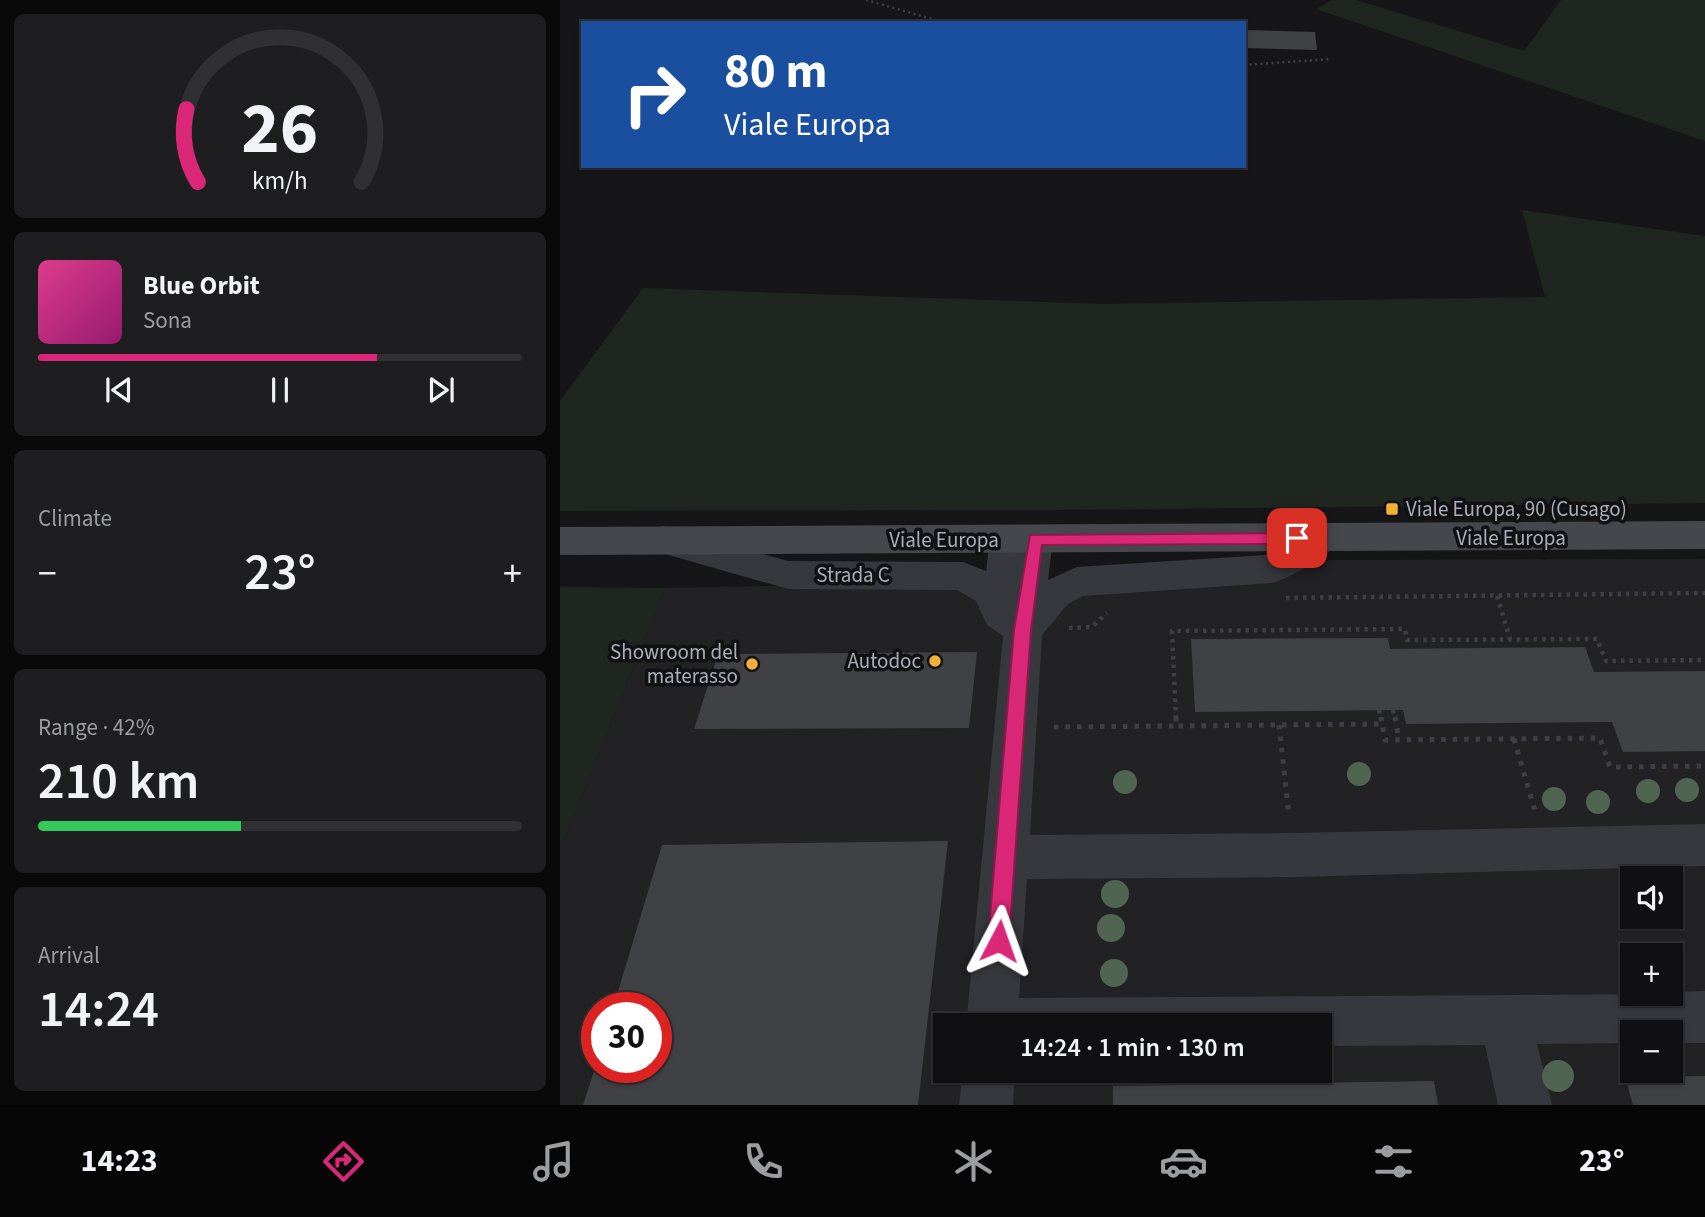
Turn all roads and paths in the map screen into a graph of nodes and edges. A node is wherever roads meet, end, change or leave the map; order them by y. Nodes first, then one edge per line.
1 (866, 0) edge
2 (939, 21) edge
3 (1330, 59) dead end
4 (1246, 65) edge
5 (1705, 535) edge
6 (1323, 538) junction
7 (1022, 539) junction
8 (663, 540) junction
9 (560, 541) edge
10 (1705, 593) edge
11 (1497, 596) junction
12 (1274, 598) dead end
13 (1112, 609) dead end
14 (1023, 630) junction
15 (1364, 630) junction
16 (1377, 630) junction
17 (1366, 638) dead end
18 (1378, 638) dead end
19 (1510, 639) junction
20 (1705, 660) edge
21 (1380, 710) dead end
22 (1393, 710) dead end
23 (1382, 724) junction
24 (1279, 725) junction
25 (1176, 726) junction
26 (1016, 727) junction
27 (1514, 739) junction
28 (1399, 740) junction
29 (1705, 766) edge
30 (1705, 845) edge
31 (1546, 849) junction
32 (1294, 855) junction
33 (1005, 857) junction
34 (993, 1013) edge
35 (1705, 1017) edge
36 (1505, 1019) junction
37 (1332, 1026) edge
38 (988, 1083) edge
39 (986, 1105) edge
40 (1525, 1105) edge

1 - 2 path
3 - 4 path
5 - 6 main road, Viale Europa
6 - 7 main road, Viale Europa
6 - 14 street
7 - 8 main road, Viale Europa
7 - 14 street
8 - 9 main road, Viale Europa
8 - 14 street, Strada C
10 - 11 path
11 - 12 path
11 - 19 path
13 - 14 path
14 - 26 street
15 - 16 path
15 - 17 path
15 - 25 path
16 - 18 path
16 - 19 path
19 - 20 path
21 - 23 path
22 - 28 path
23 - 24 path
23 - 28 path
24 - 25 path
24 - 32 path
25 - 26 path
26 - 33 street
27 - 28 path
27 - 29 path
27 - 31 path
30 - 31 street
31 - 32 street
32 - 33 street
33 - 34 street
35 - 36 street
36 - 37 street
36 - 40 street
38 - 39 street

